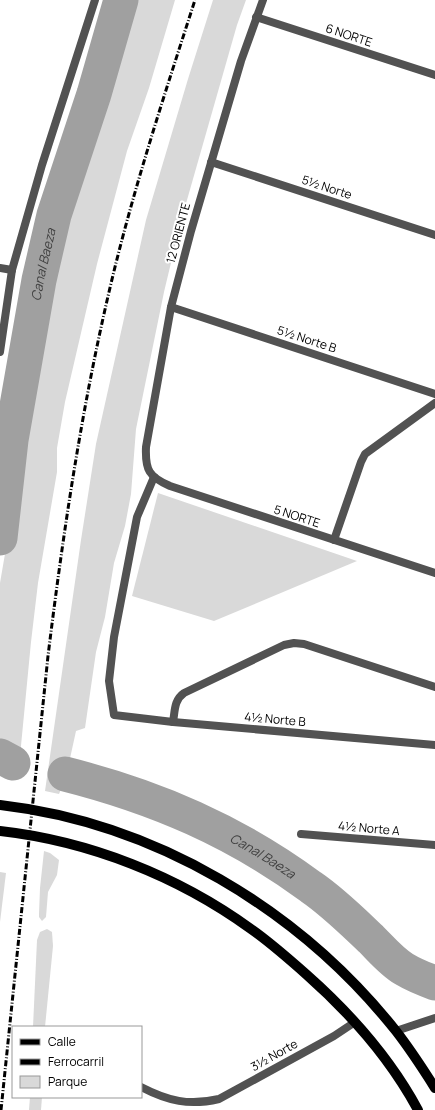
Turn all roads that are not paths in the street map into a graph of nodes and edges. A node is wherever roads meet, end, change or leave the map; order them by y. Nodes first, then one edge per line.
1 (94, 0) edge
2 (262, 0) edge
3 (256, 17) junction
4 (435, 75) edge
5 (211, 162) junction
6 (435, 235) edge
7 (0, 268) edge
8 (12, 270) junction
9 (171, 307) junction
10 (0, 352) edge
11 (435, 394) edge
12 (435, 403) edge
13 (154, 477) junction
14 (334, 540) junction
15 (435, 573) edge
16 (435, 687) edge
17 (173, 722) junction
18 (435, 744) edge
19 (0, 805) edge
20 (0, 831) edge
21 (301, 834) dead end
22 (435, 845) edge
23 (435, 1018) edge
24 (355, 1022) junction
25 (396, 1031) junction
26 (142, 1088) edge
27 (435, 1088) edge
28 (202, 1103) junction
29 (197, 1110) edge
30 (418, 1110) edge

1 - 8 street
2 - 3 street, 12 ORIENTE
3 - 4 street, 6 NORTE
3 - 5 street, 12 ORIENTE
5 - 6 street, 5½ Norte
5 - 9 street, 12 ORIENTE
7 - 8 street
8 - 10 street
9 - 11 street, 5½ Norte B
9 - 13 street, 12 ORIENTE
12 - 14 street
13 - 14 street, 5 NORTE
13 - 17 street, 4½ Norte B
14 - 15 street, 5 NORTE
16 - 17 street
17 - 18 street, 4½ Norte B
19 - 25 main road
20 - 24 main road
21 - 22 street, 4½ Norte A
23 - 25 street
24 - 28 street, 3½ Norte
24 - 30 main road
25 - 27 main road
26 - 28 street, 3½ Norte
28 - 29 street

